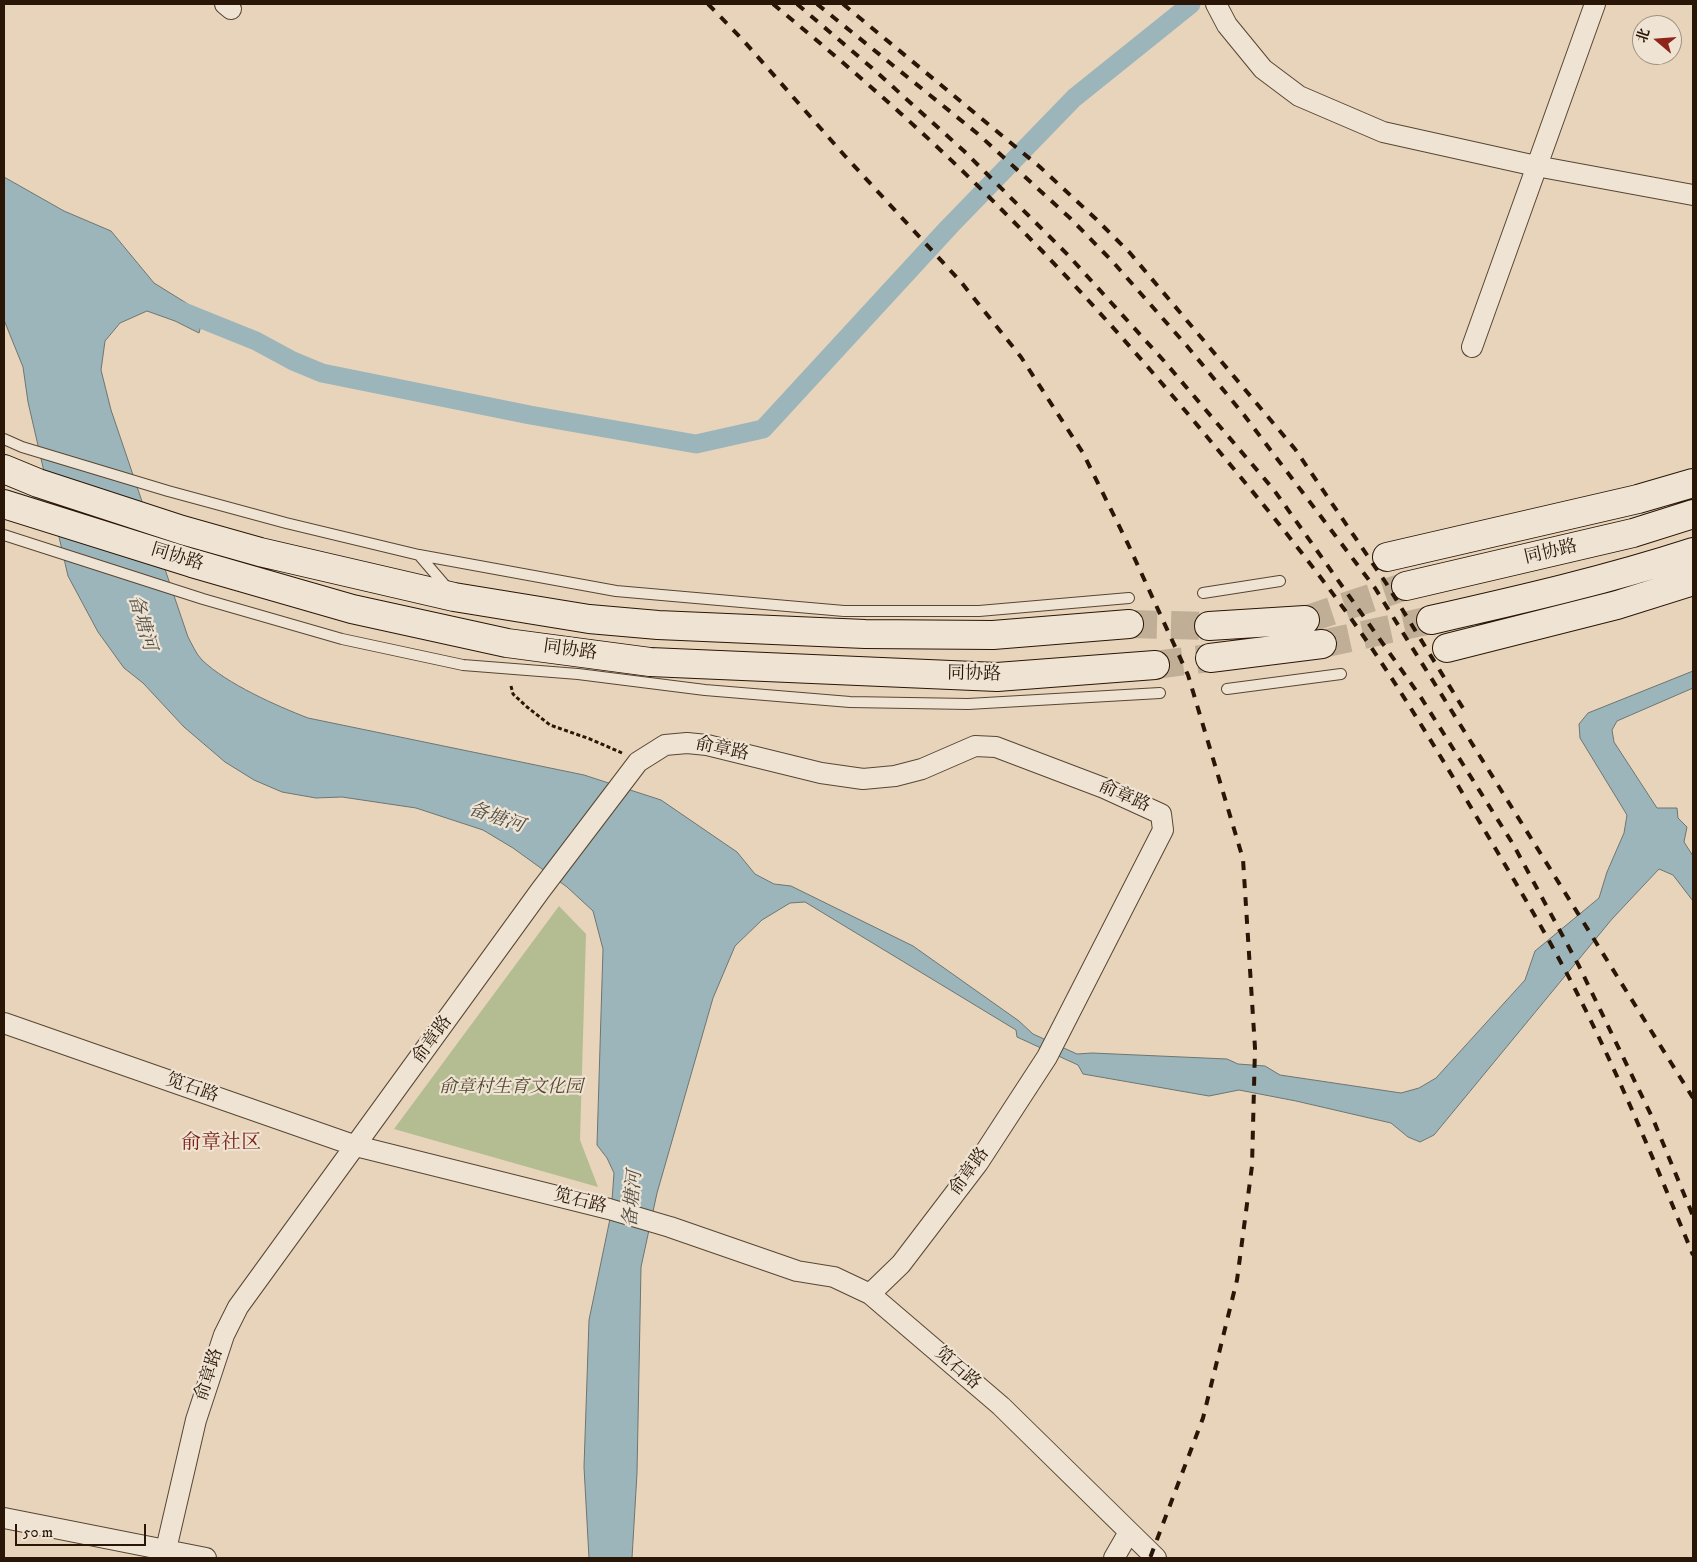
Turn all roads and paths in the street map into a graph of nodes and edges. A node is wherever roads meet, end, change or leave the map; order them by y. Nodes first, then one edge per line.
1 (1595, 4) edge
2 (1220, 11) edge
3 (1536, 166) junction
4 (1693, 195) edge
5 (1472, 347) dead end
6 (4, 439) edge
7 (4, 469) edge
8 (1693, 483) edge
9 (4, 504) edge
10 (1693, 514) edge
11 (4, 535) edge
12 (1693, 552) edge
13 (419, 555) junction
14 (1387, 557) dead end
15 (1280, 581) dead end
16 (1693, 581) edge
17 (1406, 586) tunnel mouth
18 (1203, 593) dead end
19 (454, 596) junction
20 (1129, 611) joint
21 (1306, 620) tunnel mouth
22 (1431, 620) tunnel mouth
23 (1209, 626) tunnel mouth
24 (1322, 644) tunnel mouth
25 (1447, 648) dead end
26 (1210, 658) tunnel mouth
27 (1155, 665) tunnel mouth
28 (1341, 674) dead end
29 (511, 686) dead end
30 (1227, 689) dead end
31 (1160, 693) dead end
32 (638, 762) junction
33 (4, 1023) edge
34 (356, 1146) junction
35 (870, 1294) junction
36 (4, 1518) edge
37 (1129, 1532) junction
38 (166, 1554) edge
39 (206, 1558) edge
40 (1114, 1558) edge
41 (1156, 1558) edge

1 - 3 street
2 - 3 street
3 - 4 street
3 - 5 street
6 - 13 lane
7 - 19 main road, 同协路
8 - 14 main road
9 - 27 main road, 同协路
10 - 17 main road, 同协路
11 - 31 lane
12 - 22 main road
13 - 19 lane
13 - 20 lane
15 - 18 lane
16 - 25 main road
19 - 20 main road, 同协路
21 - 23 main road
24 - 26 main road
28 - 30 lane
29 - 32 path
32 - 34 street, 俞章路
32 - 35 street, 俞章路
33 - 34 street, 笕石路
34 - 35 street, 笕石路
34 - 38 street, 俞章路
35 - 37 street, 笕石路
36 - 38 street
37 - 40 street
37 - 41 street, 笕石路
38 - 39 street

